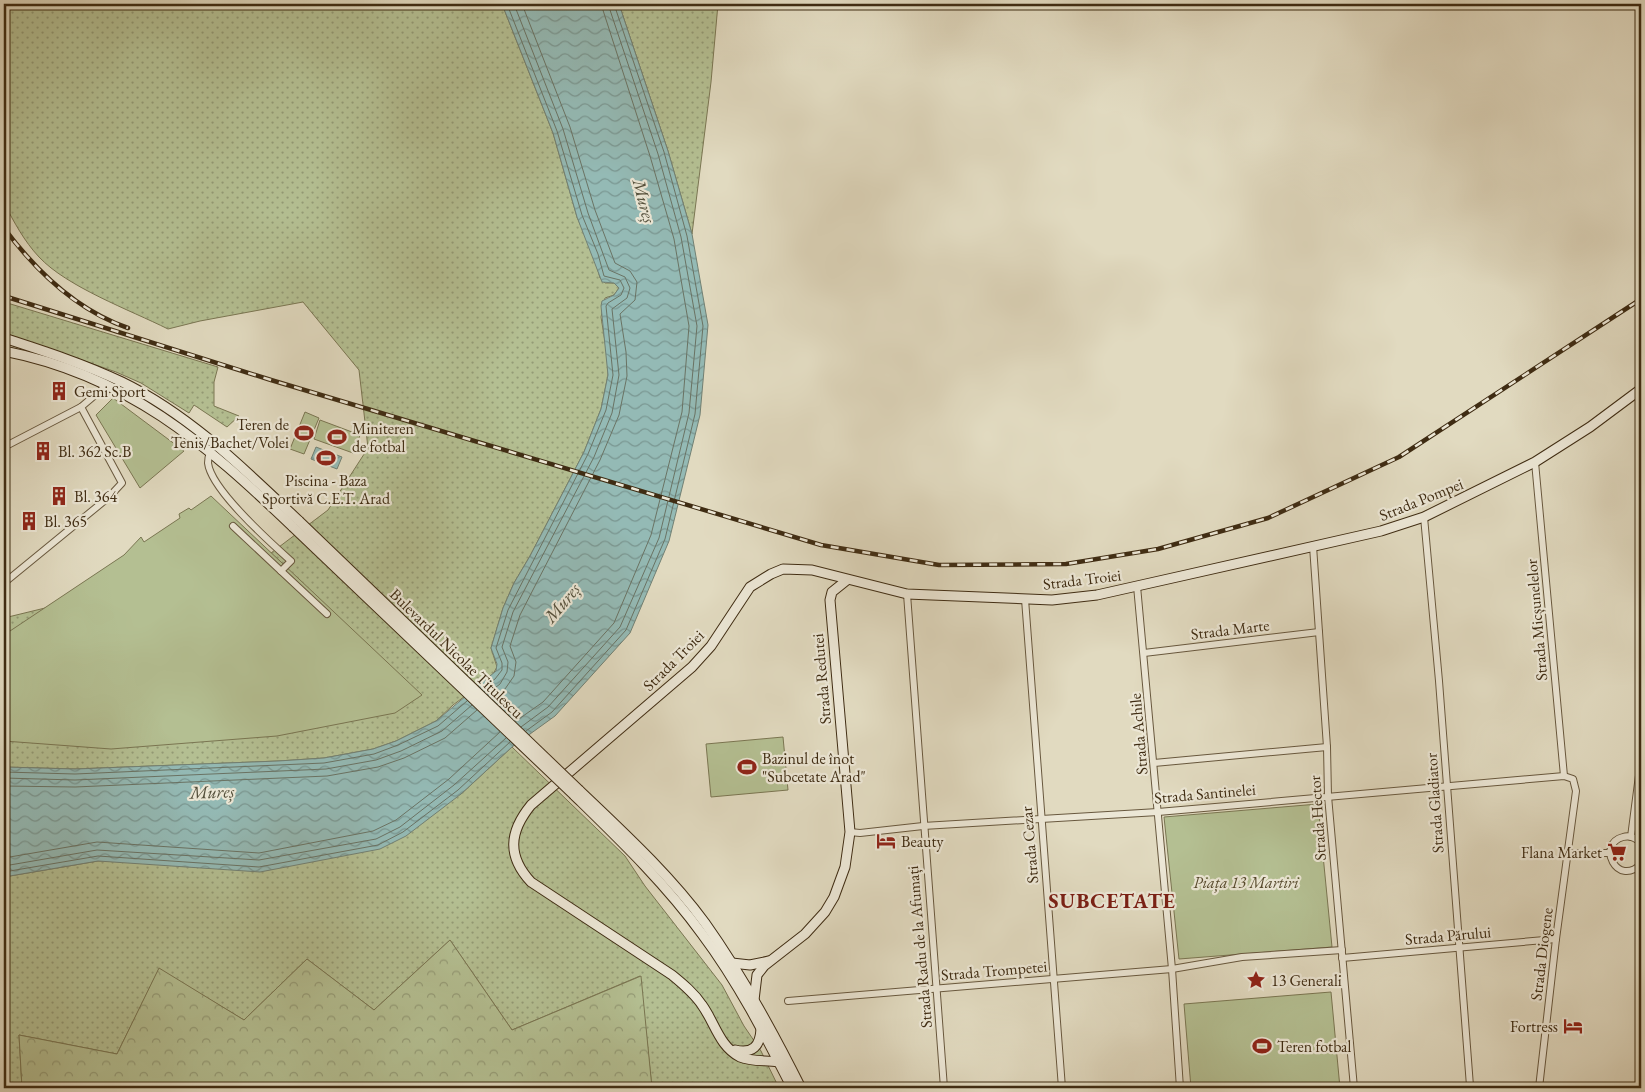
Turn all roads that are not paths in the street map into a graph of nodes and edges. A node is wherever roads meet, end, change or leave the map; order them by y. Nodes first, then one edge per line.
1 (4, 338) edge
2 (4, 352) edge
3 (107, 385) junction
4 (1641, 389) edge
5 (81, 408) junction
6 (4, 447) edge
7 (210, 452) junction
8 (1535, 462) junction
9 (1424, 517) junction
10 (296, 524) junction
11 (233, 526) dead end
12 (1313, 546) junction
13 (281, 571) junction
14 (1186, 575) joint
15 (847, 580) junction
16 (4, 582) edge
17 (1137, 586) junction
18 (907, 594) junction
19 (1025, 599) junction
20 (327, 614) dead end
21 (1319, 632) junction
22 (1144, 653) junction
23 (1327, 747) junction
24 (1641, 760) edge
25 (1154, 763) junction
26 (1564, 776) junction
27 (1446, 785) junction
28 (576, 792) junction
29 (1328, 796) junction
30 (1158, 812) junction
31 (1041, 818) junction
32 (923, 826) junction
33 (850, 832) junction
34 (1630, 837) junction
35 (1641, 843) edge
36 (1568, 853) junction
37 (1610, 853) junction
38 (1641, 864) edge
39 (1556, 939) junction
40 (1459, 948) junction
41 (1342, 950) junction
42 (1342, 958) junction
43 (769, 961) junction
44 (732, 963) junction
45 (1172, 969) junction
46 (1054, 978) junction
47 (936, 988) junction
48 (754, 1000) junction
49 (788, 1001) dead end
50 (761, 1028) junction
51 (729, 1049) junction
52 (778, 1062) junction
53 (1470, 1086) junction
54 (792, 1088) edge
55 (801, 1088) edge
56 (944, 1088) edge
57 (1062, 1088) edge
58 (1180, 1088) edge
59 (1354, 1088) edge
60 (1453, 1088) edge
61 (1488, 1088) edge
62 (1539, 1088) edge

1 - 10 main road, Bulevardul Nicolae Titulescu
2 - 3 main road, Bulevardul Nicolae Titulescu
3 - 5 street
3 - 7 main road, Bulevardul Nicolae Titulescu
4 - 8 main road, Strada Pompei
5 - 6 street
5 - 16 street
7 - 10 main road, Bulevardul Nicolae Titulescu
7 - 13 street
8 - 9 main road, Strada Pompei
8 - 26 street, Strada Micșunelelor
9 - 12 main road, Strada Pompei
9 - 27 street, Strada Gladiator
10 - 28 main road, Bulevardul Nicolae Titulescu, bridge
11 - 13 street
12 - 14 main road, Strada Pompei
12 - 21 street, Strada Hector
13 - 20 street
14 - 17 main road, Strada Troiei
15 - 18 main road, Strada Troiei
15 - 33 main road, Strada Redutei
15 - 51 main road, Strada Troiei
17 - 19 main road, Strada Troiei
17 - 22 street, Strada Achile
18 - 19 main road, Strada Troiei
18 - 32 street, Strada Radu de la Afumați
19 - 31 street, Strada Cezar
21 - 22 street, Strada Marte
21 - 23 street, Strada Hector
22 - 25 street, Strada Achile
23 - 25 street
23 - 29 street, Strada Hector
24 - 34 street
25 - 30 street, Strada Achile
26 - 27 street, Strada Santinelei
26 - 36 street, Strada Diogene
27 - 29 street, Strada Santinelei
27 - 40 street, Strada Gladiator
28 - 44 main road, Bulevardul Nicolae Titulescu
28 - 50 main road, Bulevardul Nicolae Titulescu
29 - 30 street, Strada Santinelei
29 - 41 street, Strada Hector
30 - 31 street, Strada Santinelei
30 - 45 street, Strada Achile
31 - 32 street, Strada Santinelei
31 - 46 street, Strada Cezar
32 - 33 street, Strada Santinelei
32 - 47 street, Strada Radu de la Afumați
33 - 43 main road, Strada Redutei
34 - 35 street
34 - 37 street
36 - 37 street
36 - 39 street, Strada Diogene
37 - 38 street
39 - 40 street, Strada Părului
39 - 62 street, Strada Diogene
40 - 42 street, Strada Părului
40 - 53 street, Strada Gladiator
41 - 42 street, Strada Hector
41 - 45 street
42 - 59 street, Strada Hector
43 - 44 main road
43 - 48 main road
44 - 48 main road, Bulevardul Nicolae Titulescu
45 - 46 street, Strada Trompetei
45 - 58 street, Strada Achile
46 - 47 street, Strada Trompetei
46 - 57 street, Strada Cezar
47 - 49 street, Strada Trompetei
47 - 56 street, Strada Radu de la Afumați
48 - 55 main road, Bulevardul Nicolae Titulescu
50 - 51 main road
50 - 52 main road, Bulevardul Nicolae Titulescu
51 - 52 main road
52 - 54 main road, Bulevardul Nicolae Titulescu
53 - 60 street
53 - 61 street

